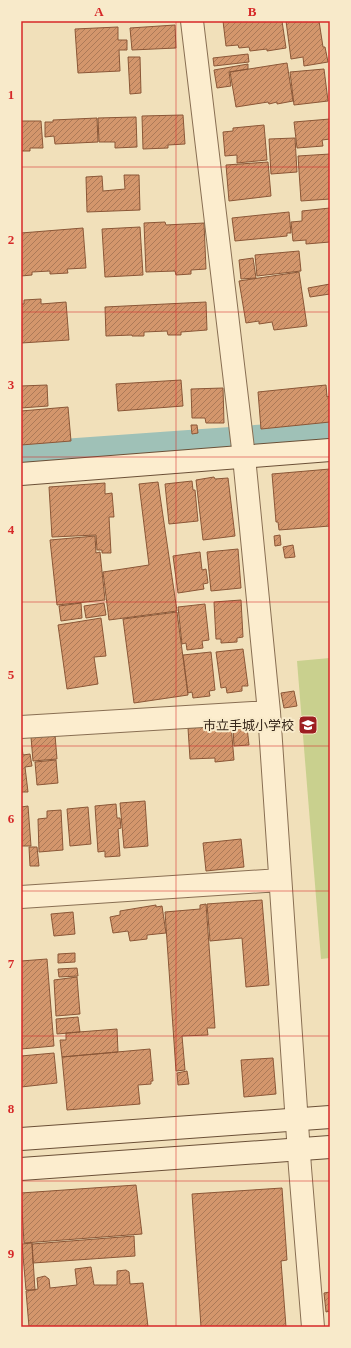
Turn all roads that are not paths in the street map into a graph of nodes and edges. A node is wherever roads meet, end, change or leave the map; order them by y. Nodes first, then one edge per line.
1 (192, 21) edge
2 (330, 450) edge
3 (244, 457) junction
4 (21, 474) edge
5 (269, 712) junction
6 (21, 727) edge
7 (280, 880) junction
8 (21, 898) edge
9 (330, 1117) edge
10 (297, 1120) junction
11 (21, 1139) edge
12 (330, 1147) edge
13 (299, 1149) junction
14 (21, 1169) edge
15 (313, 1327) edge

1 - 3 street
2 - 3 street
3 - 4 street
3 - 5 street
5 - 6 street
5 - 7 street
7 - 8 street
7 - 10 street
9 - 10 street
10 - 11 street
10 - 13 street
12 - 13 street
13 - 14 street
13 - 15 street

